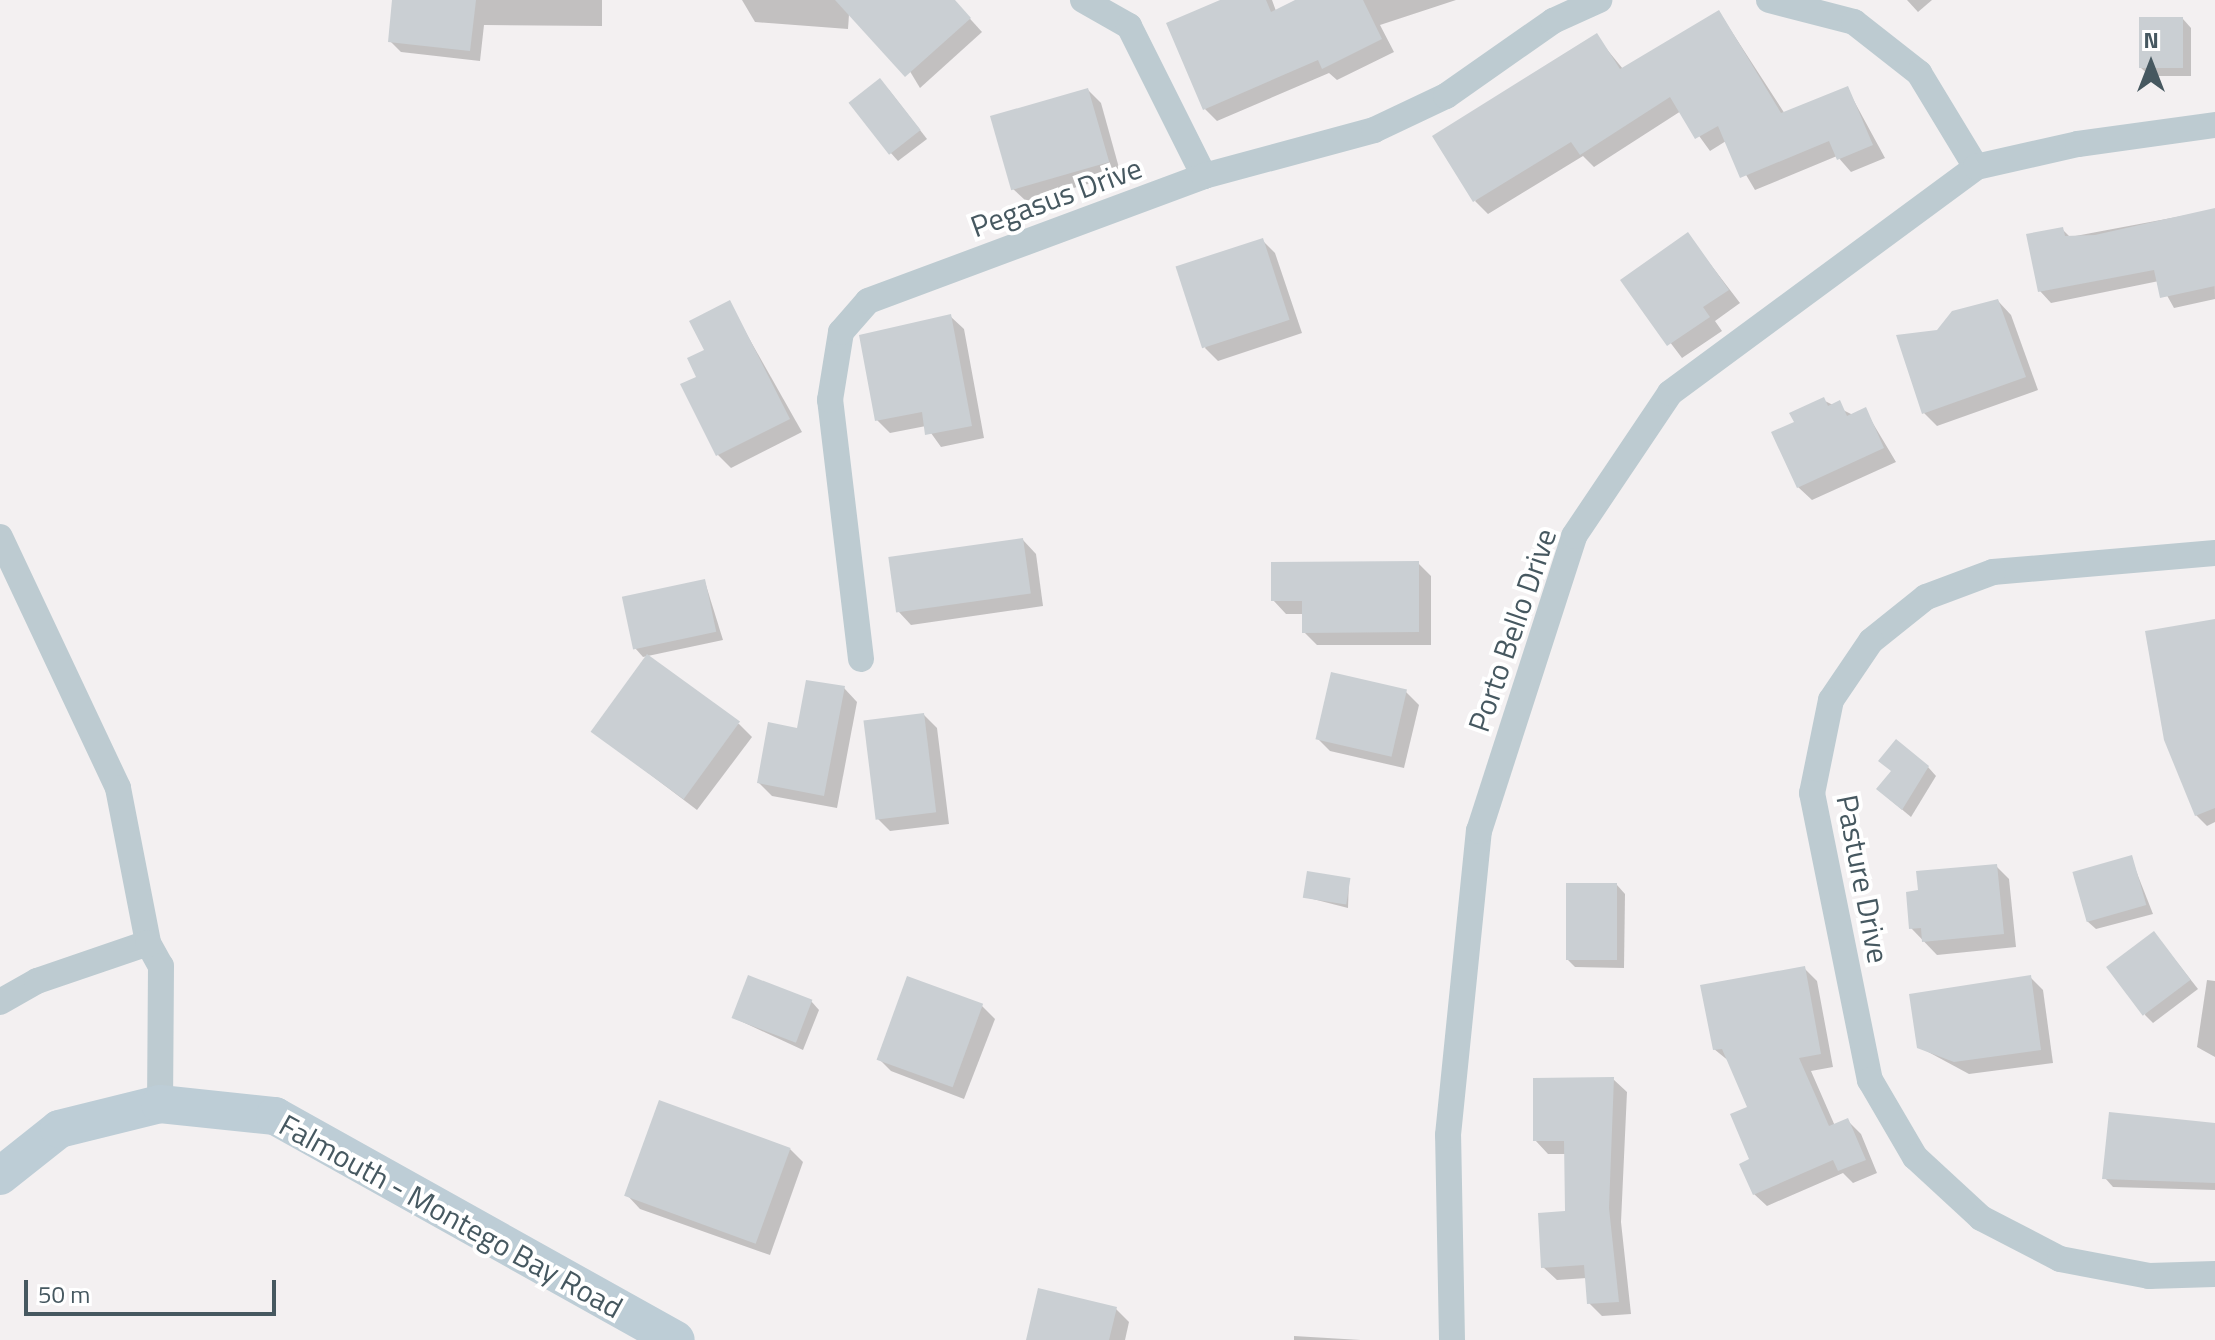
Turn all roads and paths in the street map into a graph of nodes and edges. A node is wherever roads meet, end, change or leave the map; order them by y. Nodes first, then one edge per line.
1 (1083, 0) edge
2 (1599, 0) edge
3 (1769, 0) edge
4 (2215, 125) edge
5 (1976, 167) junction
6 (1204, 176) junction
7 (0, 537) edge
8 (2215, 553) edge
9 (861, 659) dead end
10 (148, 943) junction
11 (0, 1002) edge
12 (160, 1104) junction
13 (0, 1176) edge
14 (2215, 1274) edge
15 (676, 1340) edge
16 (1452, 1340) edge

1 - 6 street
2 - 6 street, Pegasus Drive
3 - 5 street
4 - 5 street, Porto Bello Drive
5 - 16 street, Porto Bello Drive
6 - 9 street, Pegasus Drive
7 - 10 street
8 - 14 street, Pasture Drive
10 - 11 street
10 - 12 street
12 - 13 main road, Falmouth - Montego Bay Road
12 - 15 main road, Falmouth - Montego Bay Road

